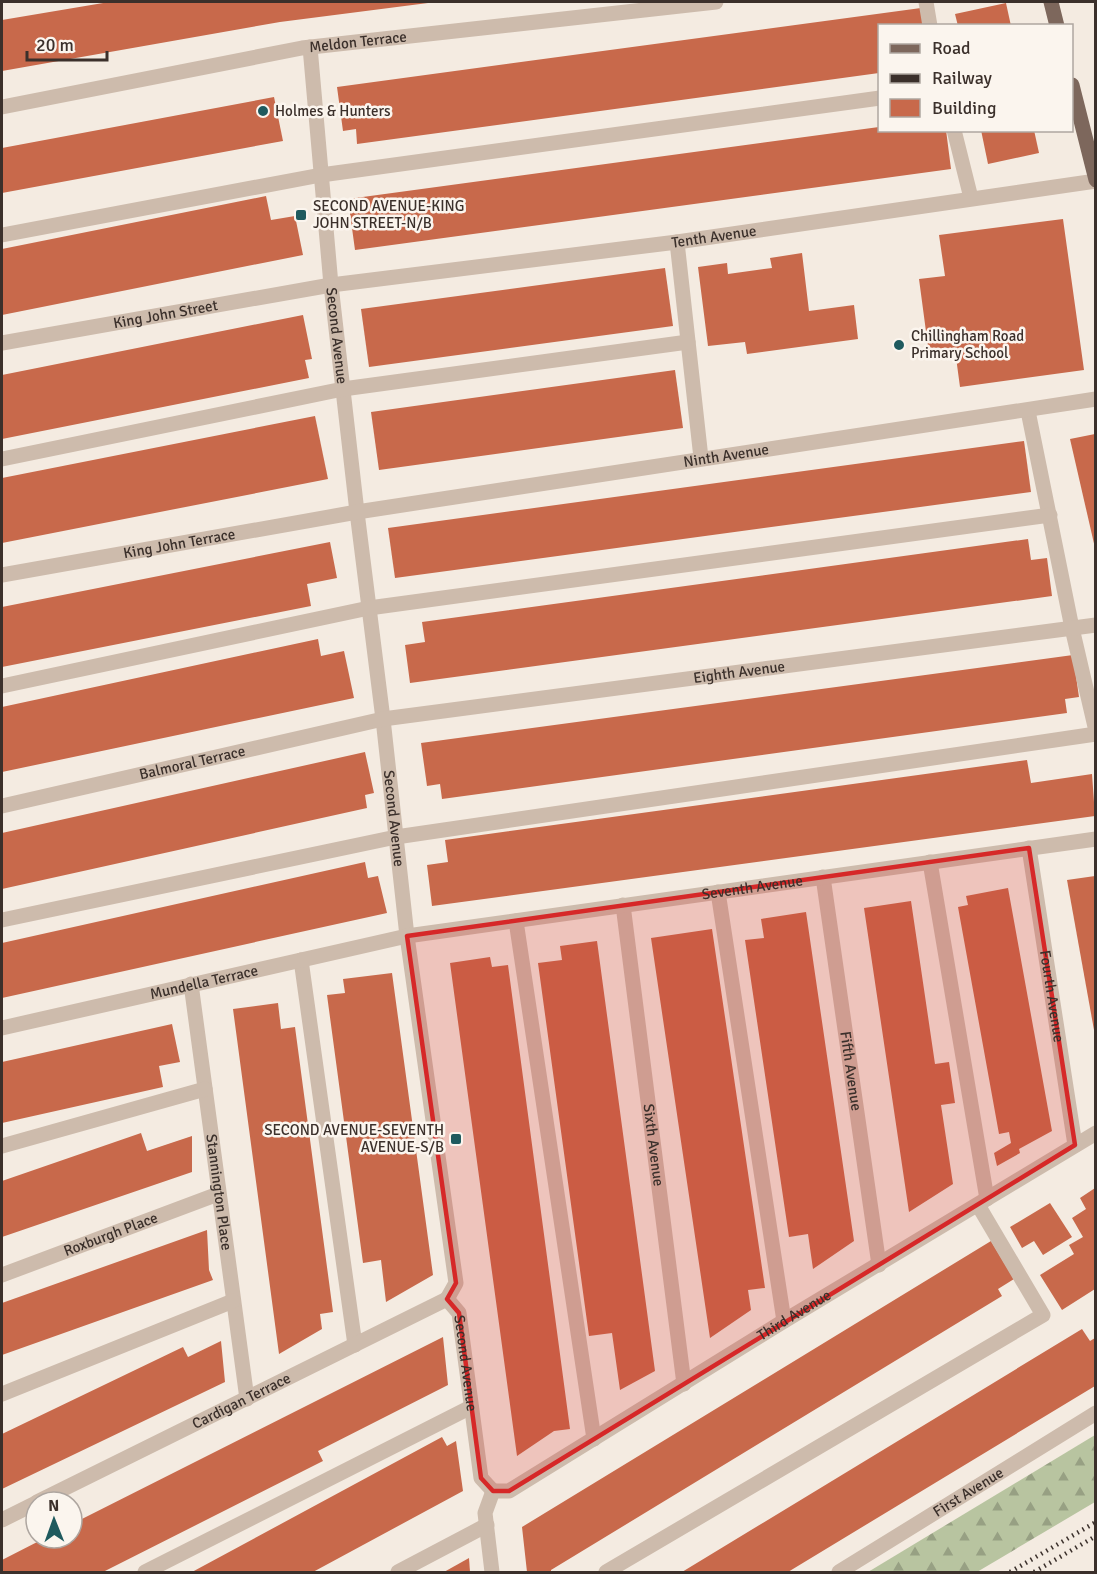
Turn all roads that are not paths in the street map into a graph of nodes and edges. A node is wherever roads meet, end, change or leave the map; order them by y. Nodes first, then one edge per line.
1 (716, 2) edge
2 (926, 2) edge
3 (1051, 2) edge
4 (930, 24) edge
5 (1056, 24) edge
6 (310, 47) junction
7 (1073, 92) edge
8 (878, 98) edge
9 (2, 107) edge
10 (954, 132) edge
11 (321, 175) junction
12 (1095, 181) edge
13 (971, 198) junction
14 (2, 235) edge
15 (677, 242) junction
16 (331, 285) junction
17 (688, 342) junction
18 (2, 343) edge
19 (343, 389) junction
20 (1095, 399) edge
21 (1028, 411) junction
22 (701, 458) junction
23 (2, 459) edge
24 (357, 512) junction
25 (1050, 515) junction
26 (2, 575) edge
27 (369, 608) junction
28 (1095, 625) edge
29 (1072, 628) junction
30 (2, 686) edge
31 (383, 719) junction
32 (1095, 733) edge
33 (2, 806) edge
34 (396, 837) junction
35 (1095, 839) edge
36 (1029, 848) junction
37 (930, 862) junction
38 (824, 877) junction
39 (718, 892) junction
40 (623, 905) junction
41 (2, 920) edge
42 (516, 921) junction
43 (407, 936) junction
44 (301, 960) junction
45 (191, 984) junction
46 (2, 1028) edge
47 (205, 1089) junction
48 (1095, 1133) edge
49 (1075, 1145) junction
50 (2, 1146) edge
51 (218, 1194) junction
52 (983, 1202) junction
53 (879, 1265) junction
54 (2, 1275) edge
55 (447, 1299) junction
56 (233, 1301) junction
57 (784, 1321) junction
58 (355, 1345) junction
59 (684, 1384) junction
60 (2, 1394) edge
61 (247, 1400) junction
62 (471, 1407) junction
63 (1095, 1413) edge
64 (594, 1439) junction
65 (62, 1490) edge
66 (493, 1491) junction
67 (24, 1509) edge
68 (2, 1520) edge
69 (487, 1525) junction
70 (145, 1572) edge
71 (398, 1572) edge
72 (492, 1572) edge
73 (606, 1572) edge
74 (839, 1572) edge

1 - 6 street, Meldon Terrace
2 - 4 street
3 - 5 main road
6 - 9 street, Meldon Terrace
6 - 11 street, Second Avenue
7 - 12 main road
8 - 11 street
10 - 13 street
11 - 14 street
11 - 16 street, Second Avenue
12 - 13 street, Tenth Avenue
13 - 15 street, Tenth Avenue
15 - 16 street, Tenth Avenue
15 - 17 street
16 - 18 street, King John Street
16 - 19 street, Second Avenue
17 - 19 street
17 - 22 street
19 - 23 street
19 - 24 street, Second Avenue
20 - 21 street, Ninth Avenue
21 - 22 street, Ninth Avenue
21 - 25 street
22 - 24 street, Ninth Avenue
24 - 26 street, King John Terrace
24 - 27 street, Second Avenue
25 - 27 street
25 - 29 street
27 - 30 street
27 - 31 street, Second Avenue
28 - 29 street, Eighth Avenue
29 - 31 street, Eighth Avenue
29 - 32 street
31 - 33 street, Balmoral Terrace
31 - 34 street, Second Avenue
32 - 34 street
34 - 41 street
34 - 43 street, Second Avenue
35 - 36 street, Seventh Avenue
36 - 37 street, Seventh Avenue
36 - 49 street, Fourth Avenue
37 - 38 street, Seventh Avenue
37 - 52 street
38 - 39 street, Seventh Avenue
38 - 53 street, Fifth Avenue
39 - 40 street, Seventh Avenue
39 - 57 street
40 - 42 street, Seventh Avenue
40 - 59 street, Sixth Avenue
42 - 43 street, Seventh Avenue
42 - 64 street
43 - 44 street, Mundella Terrace
43 - 55 street, Second Avenue
44 - 45 street, Mundella Terrace
44 - 58 street
45 - 46 street, Mundella Terrace
45 - 47 street, Stannington Place
47 - 50 street
47 - 51 street, Stannington Place
48 - 49 street, Third Avenue
49 - 52 street, Third Avenue
51 - 54 street, Roxburgh Place
51 - 56 street, Stannington Place
52 - 53 street, Third Avenue
52 - 73 street
53 - 57 street, Third Avenue
55 - 58 street, Cardigan Terrace
55 - 62 street, Second Avenue
56 - 60 street
56 - 61 street, Stannington Place
57 - 59 street, Third Avenue
58 - 61 street, Cardigan Terrace
59 - 64 street, Third Avenue
61 - 65 street, Cardigan Terrace
62 - 66 street, Second Avenue
62 - 70 street
63 - 74 street, First Avenue
64 - 66 street, Third Avenue
66 - 69 street
67 - 68 street, Cardigan Terrace
69 - 71 street
69 - 72 street

